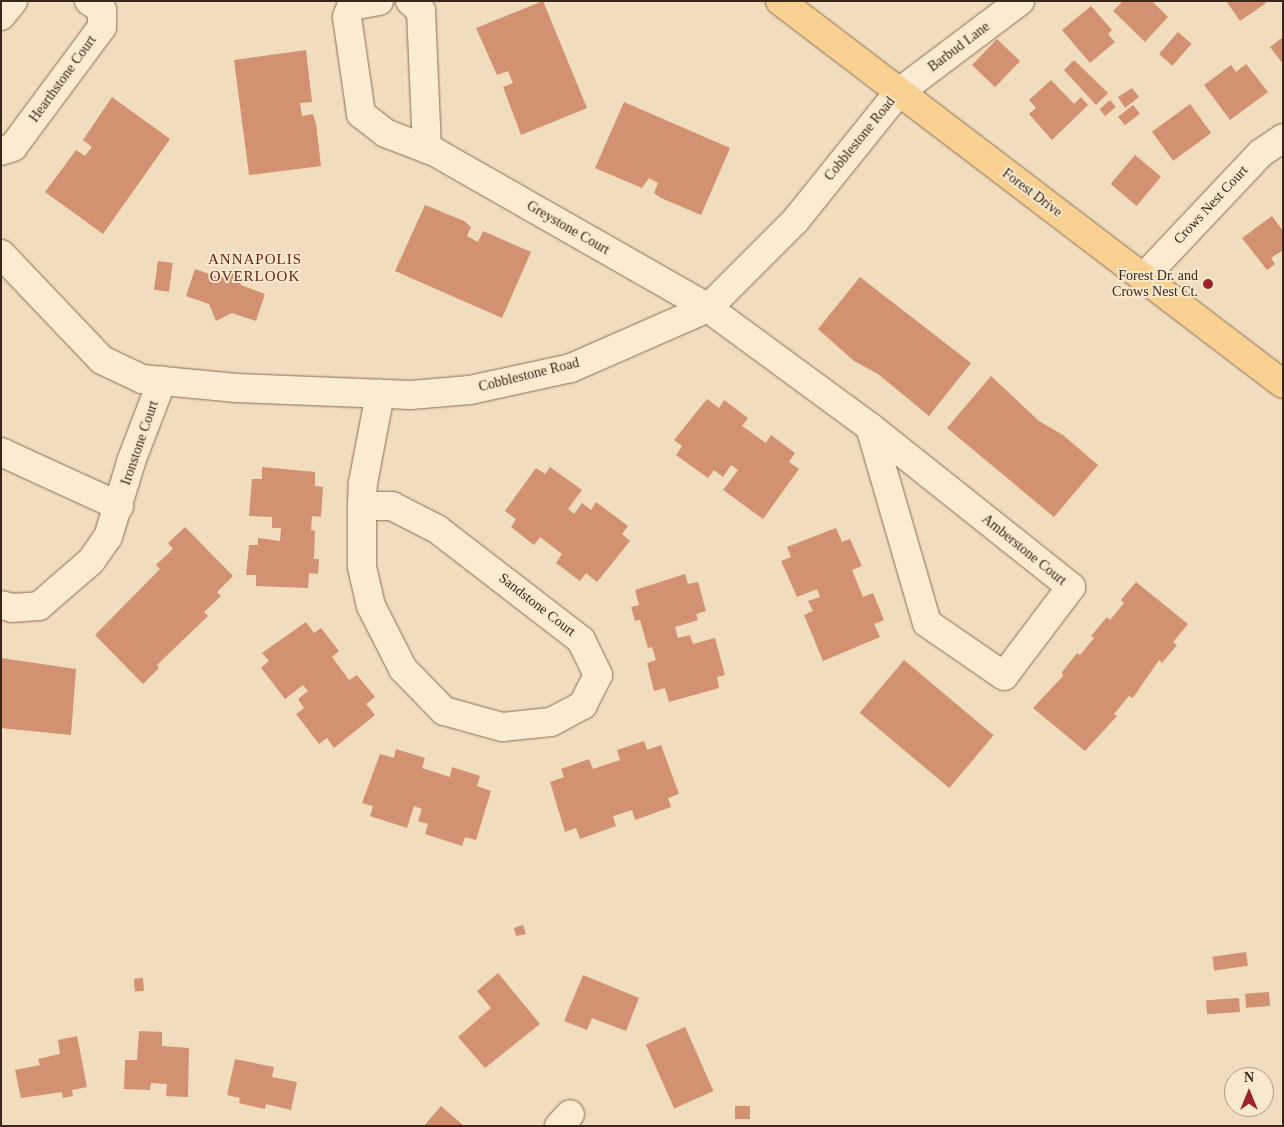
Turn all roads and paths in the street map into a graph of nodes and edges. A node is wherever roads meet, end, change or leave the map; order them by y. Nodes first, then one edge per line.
1 (13, 1) edge
2 (89, 1) edge
3 (379, 1) edge
4 (410, 1) edge
5 (780, 1) edge
6 (1020, 1) edge
7 (1, 16) edge
8 (898, 93) junction
9 (1283, 138) edge
10 (427, 149) junction
11 (1, 151) edge
12 (1, 254) edge
13 (1144, 276) junction
14 (708, 308) junction
15 (152, 380) junction
16 (1283, 384) edge
17 (380, 394) junction
18 (870, 427) junction
19 (1, 452) edge
20 (119, 506) junction
21 (362, 506) junction
22 (1, 605) edge

1 - 7 street
2 - 11 street, Hearthstone Court
3 - 10 street, Greystone Court
4 - 10 street
5 - 8 main road, Forest Drive
6 - 8 street, Barbud Lane
8 - 13 main road, Forest Drive
8 - 14 street, Cobblestone Road
9 - 13 street, Crows Nest Court
10 - 14 street, Greystone Court
12 - 15 street
13 - 16 main road, Forest Drive
14 - 17 street, Cobblestone Road
14 - 18 street, Amberstone Court
15 - 17 street, Cobblestone Road
15 - 20 street, Ironstone Court
17 - 21 street, Sandstone Court
18 - 18 street, Amberstone Court
19 - 20 street
20 - 22 street, Ironstone Court
21 - 21 street, Sandstone Court

